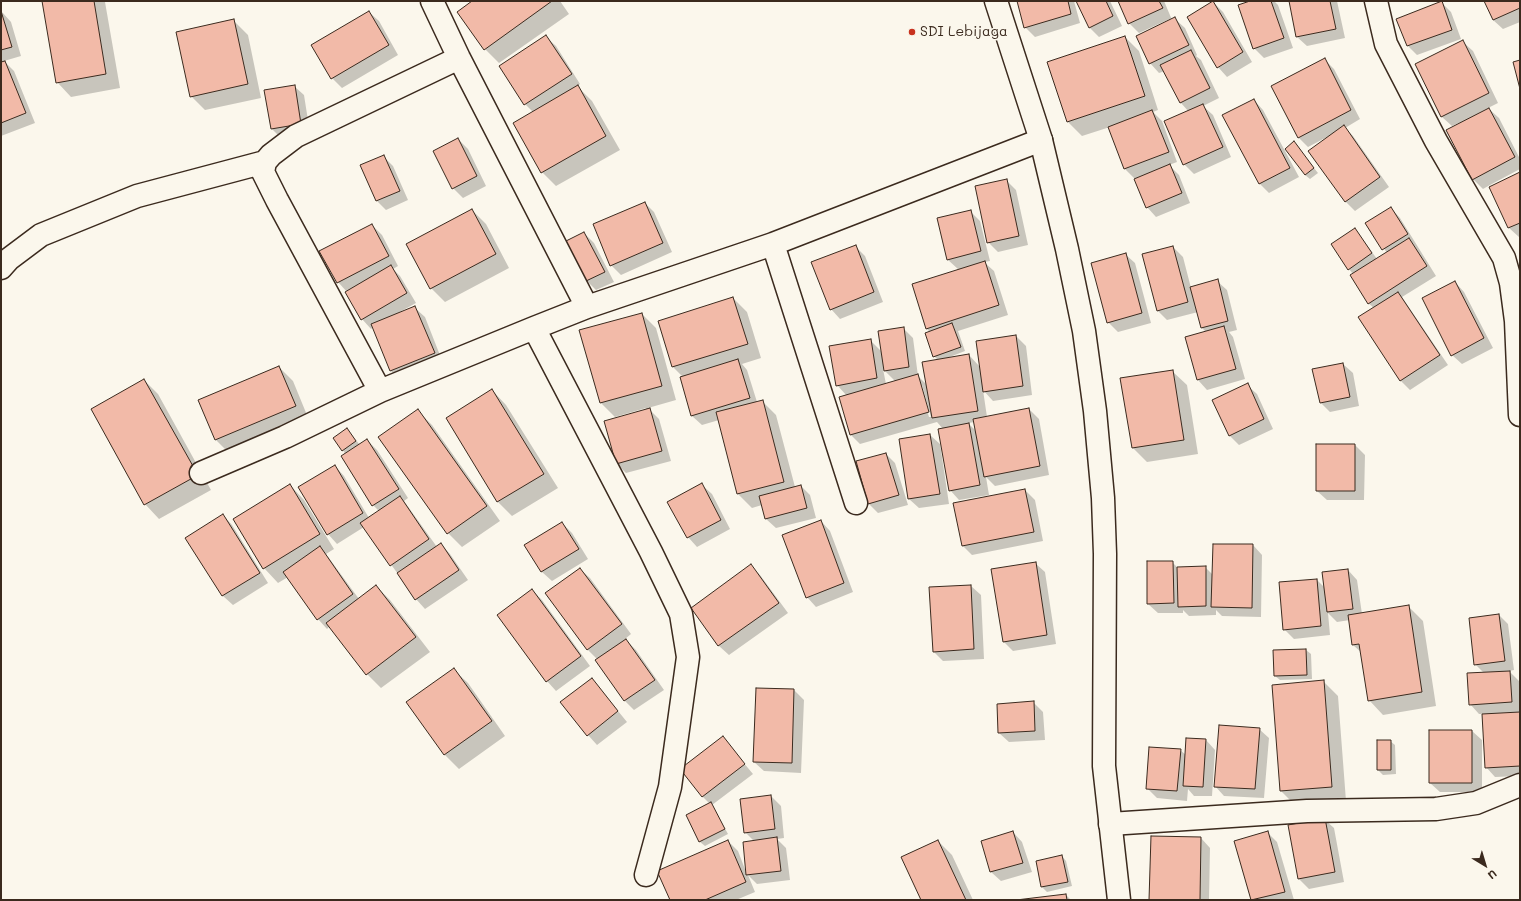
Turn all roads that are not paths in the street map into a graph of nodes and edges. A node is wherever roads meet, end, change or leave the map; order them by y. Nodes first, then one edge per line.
1 (432, 1) edge
2 (996, 1) edge
3 (1376, 1) edge
4 (459, 58) junction
5 (1041, 140) junction
6 (265, 162) junction
7 (773, 244) junction
8 (1, 268) edge
9 (587, 307) junction
10 (534, 328) junction
11 (380, 391) junction
12 (1520, 415) edge
13 (201, 473) dead end
14 (856, 503) dead end
15 (1520, 785) edge
16 (1110, 824) junction
17 (646, 875) dead end
18 (1119, 900) edge

1 - 4 street
2 - 5 street
3 - 12 street
4 - 6 street
4 - 9 street
5 - 7 street
5 - 16 street
6 - 8 street
6 - 11 street
7 - 9 street
7 - 14 street
9 - 10 street
10 - 11 street
10 - 17 street
11 - 13 street
15 - 16 street
16 - 18 street

